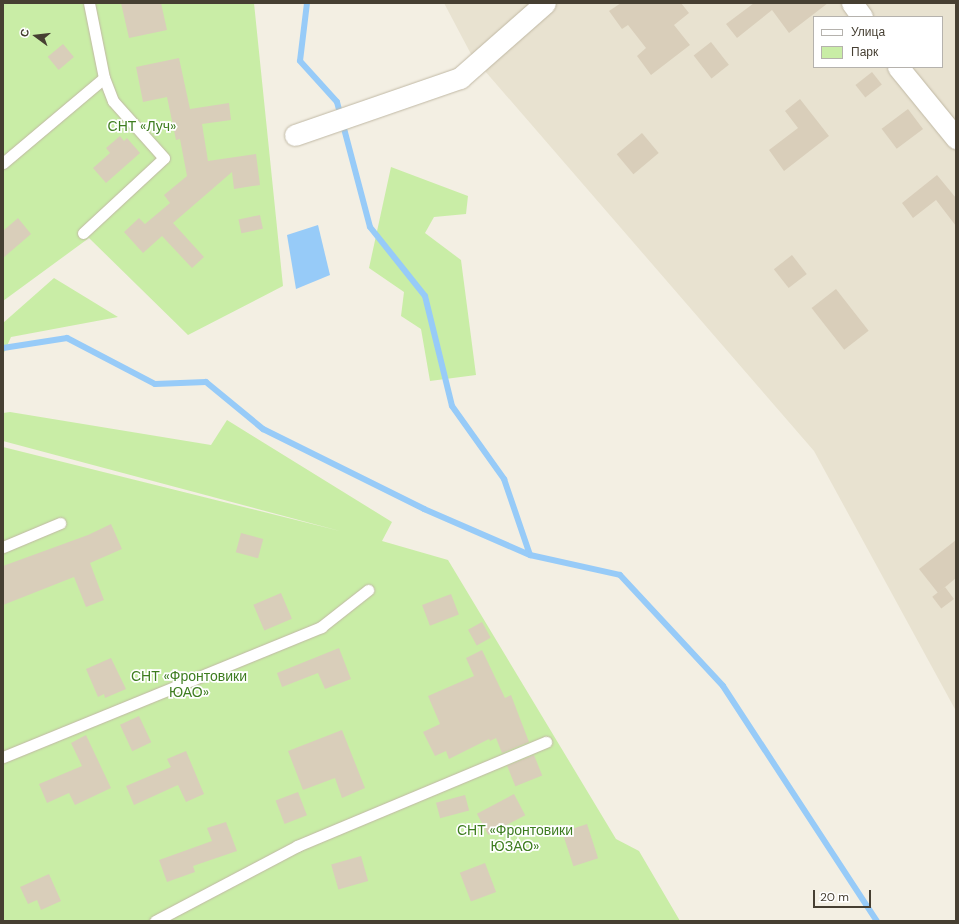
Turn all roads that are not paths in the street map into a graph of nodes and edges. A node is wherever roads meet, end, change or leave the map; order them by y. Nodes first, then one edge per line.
1 (89, 3) edge
2 (545, 3) edge
3 (852, 3) edge
4 (861, 16) edge
5 (899, 68) edge
6 (104, 78) junction
7 (295, 136) dead end
8 (956, 138) edge
9 (3, 162) edge
10 (83, 233) dead end
11 (60, 523) dead end
12 (3, 547) edge
13 (368, 590) dead end
14 (546, 742) dead end
15 (3, 757) edge
16 (155, 921) edge

1 - 6 lane
2 - 7 street
3 - 4 street
5 - 8 street
6 - 9 lane
6 - 10 lane
11 - 12 lane
13 - 15 lane
14 - 16 lane

